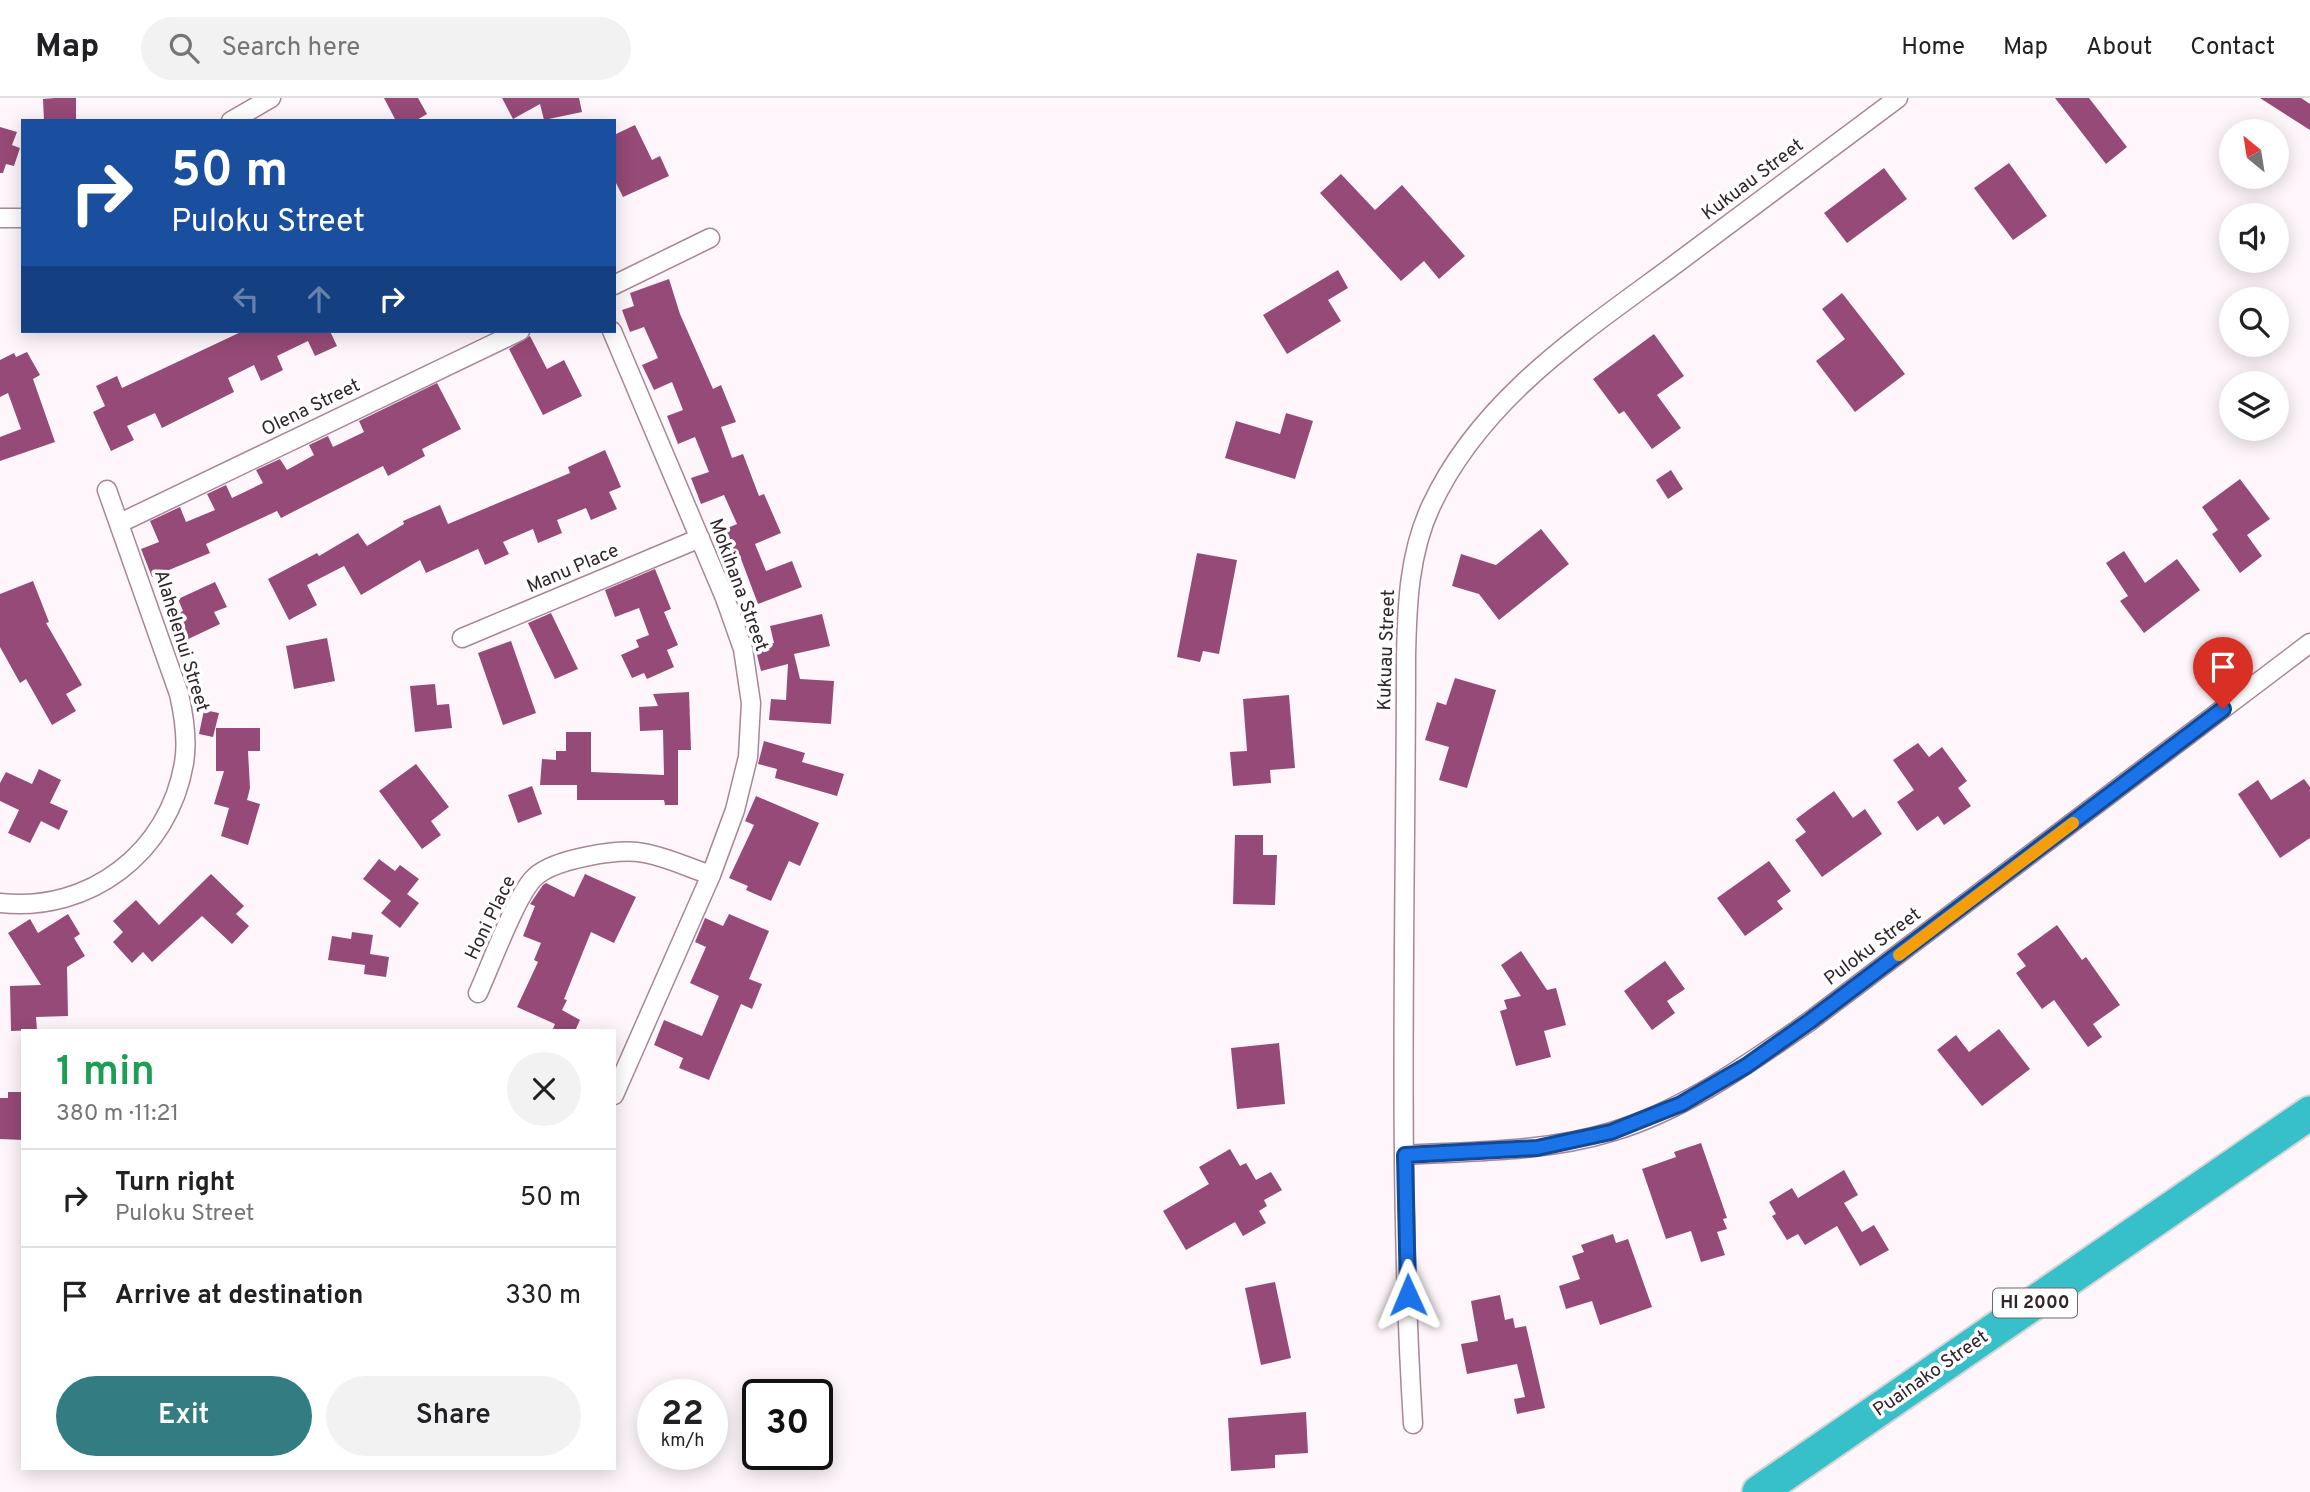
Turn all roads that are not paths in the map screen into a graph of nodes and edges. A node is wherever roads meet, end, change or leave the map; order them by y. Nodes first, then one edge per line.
1 (271, 98) edge
2 (1898, 98) edge
3 (234, 119) edge
4 (0, 218) edge
5 (21, 218) edge
6 (710, 238) dead end
7 (616, 284) edge
8 (516, 333) edge
9 (613, 333) edge
10 (107, 490) dead end
11 (120, 523) junction
12 (700, 538) junction
13 (462, 638) dead end
14 (2310, 643) edge
15 (711, 875) junction
16 (0, 903) edge
17 (478, 993) dead end
18 (616, 1089) edge
19 (2310, 1113) edge
20 (1405, 1155) junction
21 (1413, 1424) dead end
22 (1759, 1492) edge

1 - 3 street
2 - 20 street, Kukuau Street
4 - 5 street
6 - 7 street
8 - 11 street, Olena Street
9 - 12 street, Mokihana Street
10 - 11 street, Alahelenui Street
11 - 16 street, Alahelenui Street
12 - 13 street, Manu Place
12 - 15 street, Mokihana Street
14 - 20 street, Puloku Street
15 - 17 street, Honi Place
15 - 18 street, Mokihana Street
19 - 22 highway, Puainako Street / HI 2000
20 - 21 street, Kukuau Street

